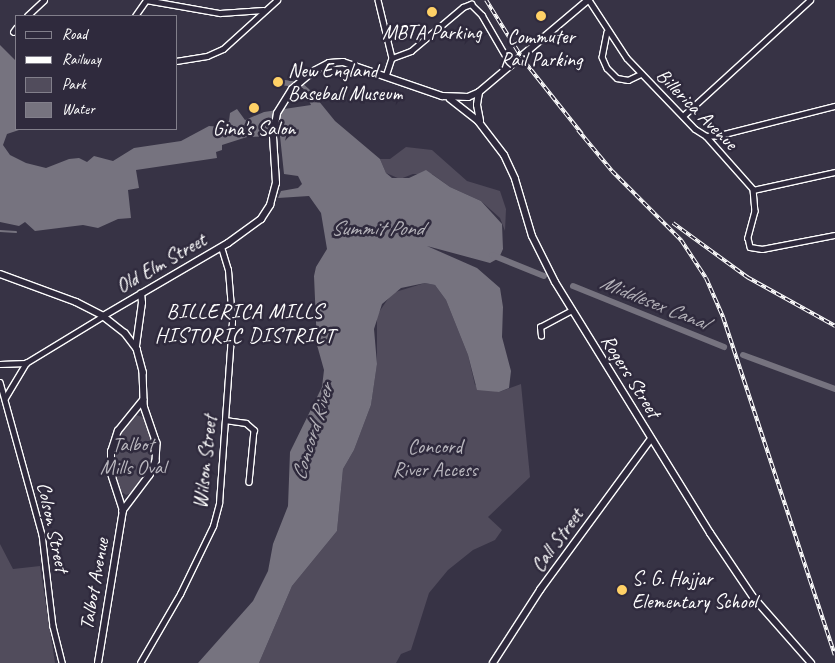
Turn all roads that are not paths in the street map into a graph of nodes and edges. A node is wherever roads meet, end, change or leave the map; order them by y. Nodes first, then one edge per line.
1 (44, 0) edge
2 (146, 0) edge
3 (277, 0) edge
4 (378, 0) edge
5 (588, 0) edge
6 (810, 0) edge
7 (264, 9) junction
8 (28, 15) edge
9 (136, 15) edge
10 (607, 32) junction
11 (392, 58) junction
12 (178, 61) edge
13 (512, 65) junction
14 (641, 74) junction
15 (386, 76) junction
16 (479, 92) junction
17 (447, 98) junction
18 (835, 106) edge
19 (683, 116) junction
20 (482, 124) junction
21 (706, 136) junction
22 (835, 172) edge
23 (753, 190) junction
24 (835, 236) edge
25 (221, 247) junction
26 (0, 274) edge
27 (141, 294) junction
28 (572, 310) junction
29 (103, 316) junction
30 (540, 336) dead end
31 (136, 346) junction
32 (26, 363) junction
33 (0, 364) edge
34 (0, 382) edge
35 (5, 398) junction
36 (143, 400) junction
37 (225, 420) junction
38 (651, 439) junction
39 (249, 482) dead end
40 (123, 511) junction
41 (62, 663) edge
42 (98, 663) edge
43 (140, 663) edge
44 (493, 663) edge
45 (811, 663) edge

1 - 8 street
2 - 7 street
2 - 9 street
3 - 7 street
4 - 11 street
5 - 10 street, Billerica Avenue
5 - 13 main road
6 - 19 street
7 - 12 street
10 - 14 street, Billerica Avenue
10 - 14 street
11 - 13 street
11 - 15 street
13 - 16 main road
14 - 19 street, Billerica Avenue
15 - 17 main road
15 - 25 main road, Old Elm Street
16 - 17 main road
16 - 20 main road
17 - 20 main road, Rogers Street
18 - 21 street
19 - 21 street, Billerica Avenue
20 - 28 main road, Rogers Street
21 - 23 street, Billerica Avenue
22 - 23 street
23 - 24 street
25 - 27 main road, Old Elm Street
25 - 37 street, Wilson Street
26 - 29 main road
27 - 29 main road, Old Elm Street
27 - 31 street, Talbot Avenue
28 - 30 street
28 - 38 main road, Rogers Street
29 - 31 street, Talbot Avenue
29 - 32 street, Old Elm Street
31 - 36 street, Talbot Avenue
32 - 33 street, Old Elm Street
32 - 35 street
34 - 35 street, Colson Street
35 - 41 street, Colson Street
36 - 40 street, Talbot Avenue
36 - 40 street, Talbot Avenue
37 - 39 street
37 - 43 street, Wilson Street
38 - 44 street, Call Street
38 - 45 main road, Rogers Street
40 - 42 street, Talbot Avenue

